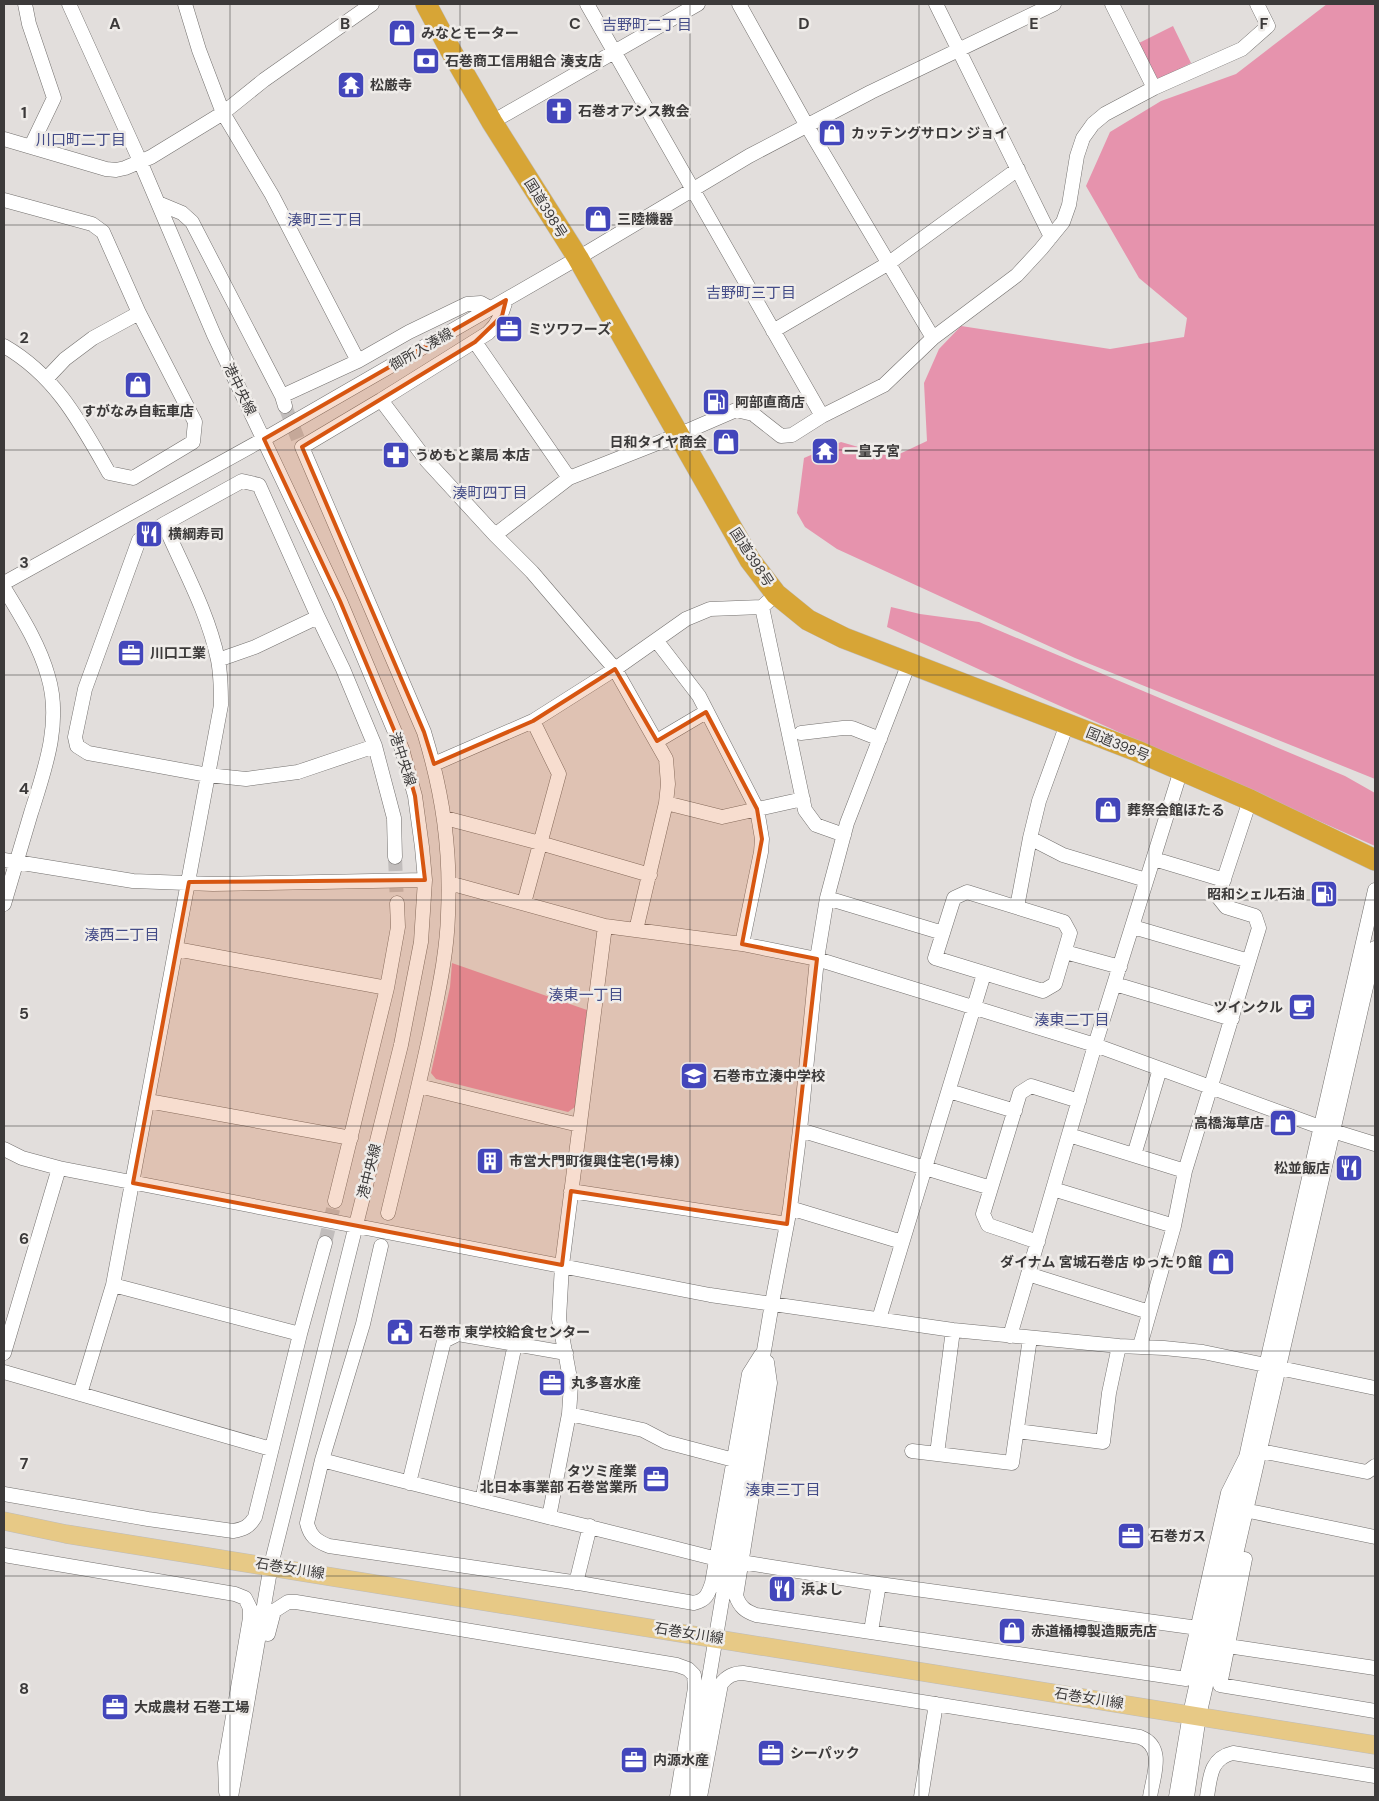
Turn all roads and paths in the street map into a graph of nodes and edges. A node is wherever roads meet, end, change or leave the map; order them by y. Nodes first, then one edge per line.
1 (25, 4) edge
2 (69, 4) edge
3 (185, 4) edge
4 (372, 4) edge
5 (426, 4) edge
6 (587, 4) edge
7 (698, 4) edge
8 (738, 4) edge
9 (936, 4) edge
10 (1054, 4) edge
11 (1112, 4) edge
12 (1257, 4) edge
13 (960, 51) junction
14 (614, 53) junction
15 (1154, 88) junction
16 (223, 113) junction
17 (492, 122) junction
18 (807, 126) junction
19 (4, 139) edge
20 (31, 146) junction
21 (140, 162) junction
22 (1018, 169) junction
23 (693, 190) junction
24 (4, 200) edge
25 (158, 204) junction
26 (1051, 237) junction
27 (578, 258) junction
28 (889, 263) junction
29 (506, 300) junction
30 (490, 308) junction
31 (139, 313) junction
32 (773, 331) junction
33 (932, 338) junction
34 (475, 342) junction
35 (4, 346) edge
36 (358, 361) junction
37 (47, 378) junction
38 (381, 400) junction
39 (822, 416) junction
40 (678, 435) junction
41 (264, 439) junction
42 (569, 478) junction
43 (164, 524) junction
44 (495, 535) junction
45 (4, 583) edge
46 (4, 588) edge
47 (769, 600) junction
48 (318, 617) junction
49 (656, 640) junction
50 (218, 660) junction
51 (909, 664) junction
52 (615, 669) junction
53 (706, 712) junction
54 (533, 721) junction
55 (1067, 724) junction
56 (801, 733) dead end
57 (880, 739) junction
58 (657, 741) junction
59 (375, 746) junction
60 (434, 764) junction
61 (1181, 770) junction
62 (208, 775) junction
63 (803, 799) junction
64 (1250, 800) junction
65 (666, 803) junction
66 (757, 809) junction
67 (445, 818) junction
68 (844, 835) junction
69 (1030, 838) junction
70 (540, 843) junction
71 (395, 857) tunnel mouth
72 (1154, 859) junction
73 (1375, 860) edge
74 (10, 861) edge
75 (650, 875) junction
76 (425, 880) junction
77 (1146, 880) junction
78 (1224, 880) junction
79 (189, 882) junction
80 (449, 883) junction
81 (1375, 890) edge
82 (827, 898) junction
83 (397, 903) tunnel mouth
84 (524, 903) junction
85 (4, 904) edge
86 (1017, 907) junction
87 (605, 926) junction
88 (1133, 927) junction
89 (636, 930) junction
90 (943, 933) junction
91 (742, 944) junction
92 (1375, 948) edge
93 (176, 949) junction
94 (1065, 952) junction
95 (817, 959) junction
96 (1249, 961) junction
97 (1120, 966) junction
98 (984, 974) junction
99 (1115, 984) junction
100 (388, 988) junction
101 (1357, 1000) junction
102 (974, 1008) junction
103 (1232, 1019) junction
104 (1095, 1045) junction
105 (1160, 1069) junction
106 (419, 1086) junction
107 (1211, 1088) junction
108 (949, 1091) junction
109 (148, 1101) junction
110 (1079, 1101) junction
111 (1015, 1111) junction
112 (579, 1124) junction
113 (1320, 1127) junction
114 (800, 1130) junction
115 (1334, 1132) junction
116 (1069, 1135) junction
117 (351, 1138) junction
118 (1375, 1144) edge
119 (4, 1149) edge
120 (1134, 1155) junction
121 (925, 1167) junction
122 (59, 1168) junction
123 (1185, 1171) junction
124 (133, 1183) junction
125 (991, 1188) junction
126 (1053, 1190) junction
127 (572, 1191) junction
128 (335, 1201) tunnel mouth
129 (790, 1208) junction
130 (388, 1213) dead end
131 (787, 1224) junction
132 (356, 1226) junction
133 (1174, 1226) junction
134 (902, 1242) junction
135 (1038, 1242) junction
136 (325, 1243) tunnel mouth
137 (381, 1246) dead end
138 (1299, 1252) junction
139 (562, 1265) junction
140 (1028, 1274) junction
141 (113, 1285) junction
142 (772, 1304) junction
143 (1149, 1312) junction
144 (879, 1319) junction
145 (953, 1330) junction
146 (300, 1334) junction
147 (1010, 1336) junction
148 (1030, 1338) junction
149 (514, 1344) junction
150 (1119, 1346) junction
151 (1140, 1346) junction
152 (765, 1349) junction
153 (4, 1353) edge
154 (566, 1353) junction
155 (1273, 1367) junction
156 (4, 1372) edge
157 (1375, 1388) edge
158 (80, 1394) junction
159 (569, 1414) junction
160 (1017, 1431) junction
161 (271, 1449) junction
162 (912, 1450) dead end
163 (938, 1454) junction
164 (1255, 1456) junction
165 (322, 1460) junction
166 (734, 1460) junction
167 (1375, 1466) edge
168 (409, 1483) junction
169 (4, 1494) edge
170 (482, 1501) junction
171 (1254, 1512) junction
172 (549, 1517) junction
173 (4, 1521) edge
174 (590, 1526) junction
175 (1375, 1537) edge
176 (4, 1555) edge
177 (717, 1559) junction
178 (741, 1562) junction
179 (271, 1565) junction
180 (576, 1583) junction
181 (879, 1584) junction
182 (1198, 1628) junction
183 (871, 1632) junction
184 (716, 1637) junction
185 (1228, 1646) junction
186 (1375, 1668) edge
187 (936, 1704) junction
188 (1375, 1711) edge
189 (1194, 1715) junction
190 (1375, 1745) edge
191 (1375, 1776) edge
192 (230, 1794) edge
193 (676, 1797) edge
194 (689, 1797) edge
195 (700, 1797) edge
196 (921, 1797) edge
197 (1150, 1797) edge
198 (1176, 1797) edge
199 (1188, 1797) edge
200 (1207, 1797) edge

1 - 20 street
2 - 21 street, 港中央線
3 - 16 street
4 - 16 street
5 - 17 highway, 国道398号
6 - 14 street
7 - 14 street
8 - 18 street
9 - 13 street
10 - 13 street, 御所入湊線
11 - 15 street
12 - 15 street
13 - 18 street, 御所入湊線
13 - 22 street
14 - 17 street
14 - 23 street
15 - 26 street
16 - 21 street
16 - 36 street
17 - 27 highway, 国道398号
18 - 23 street, 御所入湊線
18 - 28 street
19 - 20 street
20 - 21 street
21 - 25 street, 港中央線
22 - 26 street
22 - 28 street
23 - 27 street, 御所入湊線
23 - 32 street
24 - 31 street
25 - 36 street
25 - 41 street, 港中央線
26 - 33 street
27 - 29 street, 御所入湊線
27 - 40 highway, 国道398号
28 - 32 street
28 - 33 street
29 - 30 street, 御所入湊線
29 - 34 street
30 - 36 street
30 - 41 street, 御所入湊線
31 - 37 street
31 - 37 street
32 - 39 street
33 - 39 street
34 - 38 street
34 - 42 street
35 - 37 street
38 - 44 street
38 - 60 street
39 - 40 street
40 - 42 street
40 - 47 highway, 国道398号
41 - 45 street, 御所入湊線
41 - 76 street, 港中央線
42 - 44 street
43 - 48 street
43 - 50 street
43 - 62 street
44 - 52 street
46 - 74 street
47 - 49 street
47 - 51 highway, 国道398号
47 - 63 street
48 - 50 street
48 - 59 street
49 - 52 street
49 - 53 street
50 - 62 street
51 - 55 highway, 国道398号
51 - 57 street
52 - 54 street
52 - 58 street
53 - 58 street
53 - 66 street
54 - 60 street
54 - 70 street
55 - 61 highway, 国道398号
55 - 69 street
56 - 57 street
57 - 68 street
58 - 65 street
59 - 62 street
59 - 71 street
60 - 67 street
61 - 64 highway, 国道398号
61 - 72 street
62 - 79 street
63 - 66 street
63 - 68 street
64 - 73 highway, 国道398号
64 - 78 street
65 - 66 street
65 - 75 street
66 - 91 street
67 - 70 street
67 - 80 street
68 - 82 street
69 - 77 street
69 - 86 street
70 - 75 street
70 - 84 street
72 - 77 street
72 - 78 street
74 - 79 street
74 - 85 street
75 - 89 street
76 - 79 street
76 - 132 street, 港中央線
77 - 88 street
78 - 96 street
79 - 93 street
80 - 84 street
80 - 106 street
81 - 101 street
82 - 90 street
82 - 95 street
83 - 100 street
84 - 87 street
86 - 90 street
86 - 94 street
87 - 89 street
87 - 112 street
88 - 96 street
88 - 97 street
89 - 91 street
90 - 98 street
91 - 95 street
92 - 101 street
93 - 100 street
93 - 109 street
94 - 97 street
94 - 98 street
95 - 102 street
95 - 114 street
96 - 103 street
97 - 99 street
98 - 102 street
99 - 103 street
99 - 104 street
100 - 117 street
101 - 113 street
101 - 115 street
102 - 104 street
102 - 108 street
103 - 107 street
104 - 105 street
104 - 110 street
105 - 107 street
105 - 120 street
106 - 112 street
106 - 130 street
107 - 113 street
107 - 123 street
108 - 111 street
108 - 121 street
109 - 117 street
109 - 124 street
110 - 111 street
110 - 116 street
111 - 125 street
112 - 127 street
113 - 115 street
113 - 138 street
114 - 121 street
114 - 129 street
115 - 118 street
115 - 138 street
116 - 120 street
116 - 126 street
117 - 128 street
119 - 122 street
120 - 123 street
121 - 125 street
121 - 134 street
122 - 124 street
122 - 153 street
123 - 133 street
124 - 132 street
124 - 141 street
125 - 135 street
126 - 133 street
126 - 135 street
127 - 131 street
127 - 139 street
129 - 131 street
129 - 134 street
131 - 142 street
132 - 139 street
132 - 179 street, 港中央線
133 - 143 street
134 - 144 street
135 - 140 street
136 - 146 street
137 - 165 street
138 - 155 street
139 - 142 street
139 - 154 street
140 - 143 street
140 - 147 street
141 - 146 street
141 - 158 street
142 - 144 street
142 - 152 street
143 - 151 street
144 - 145 street
145 - 147 street
145 - 163 street
146 - 161 street
147 - 148 street
148 - 150 street
148 - 160 street
149 - 154 street
149 - 168 street
149 - 170 street
150 - 151 street
150 - 160 street
151 - 155 street
152 - 166 street
152 - 178 street
152 - 184 street
154 - 159 street
155 - 157 street
155 - 164 street
156 - 158 street
158 - 161 street
159 - 166 street
159 - 172 street
160 - 163 street
161 - 169 street
162 - 163 street
164 - 167 street
164 - 171 street
164 - 182 street
164 - 189 street
165 - 168 street
165 - 180 street
166 - 177 street
168 - 170 street
170 - 172 street
171 - 175 street
171 - 185 street
172 - 174 street
173 - 179 main road, 石巻女川線
174 - 177 street
174 - 180 street
176 - 192 street
177 - 180 street
178 - 181 street
178 - 183 street
179 - 184 main road, 石巻女川線
179 - 192 street, 港中央線
181 - 182 street
181 - 183 street
182 - 183 street
184 - 189 main road, 石巻女川線
184 - 194 street
185 - 186 street
185 - 188 street
187 - 195 street
187 - 196 street
187 - 197 street
189 - 190 main road, 石巻女川線
189 - 198 street
189 - 199 street
191 - 200 street
192 - 193 street

